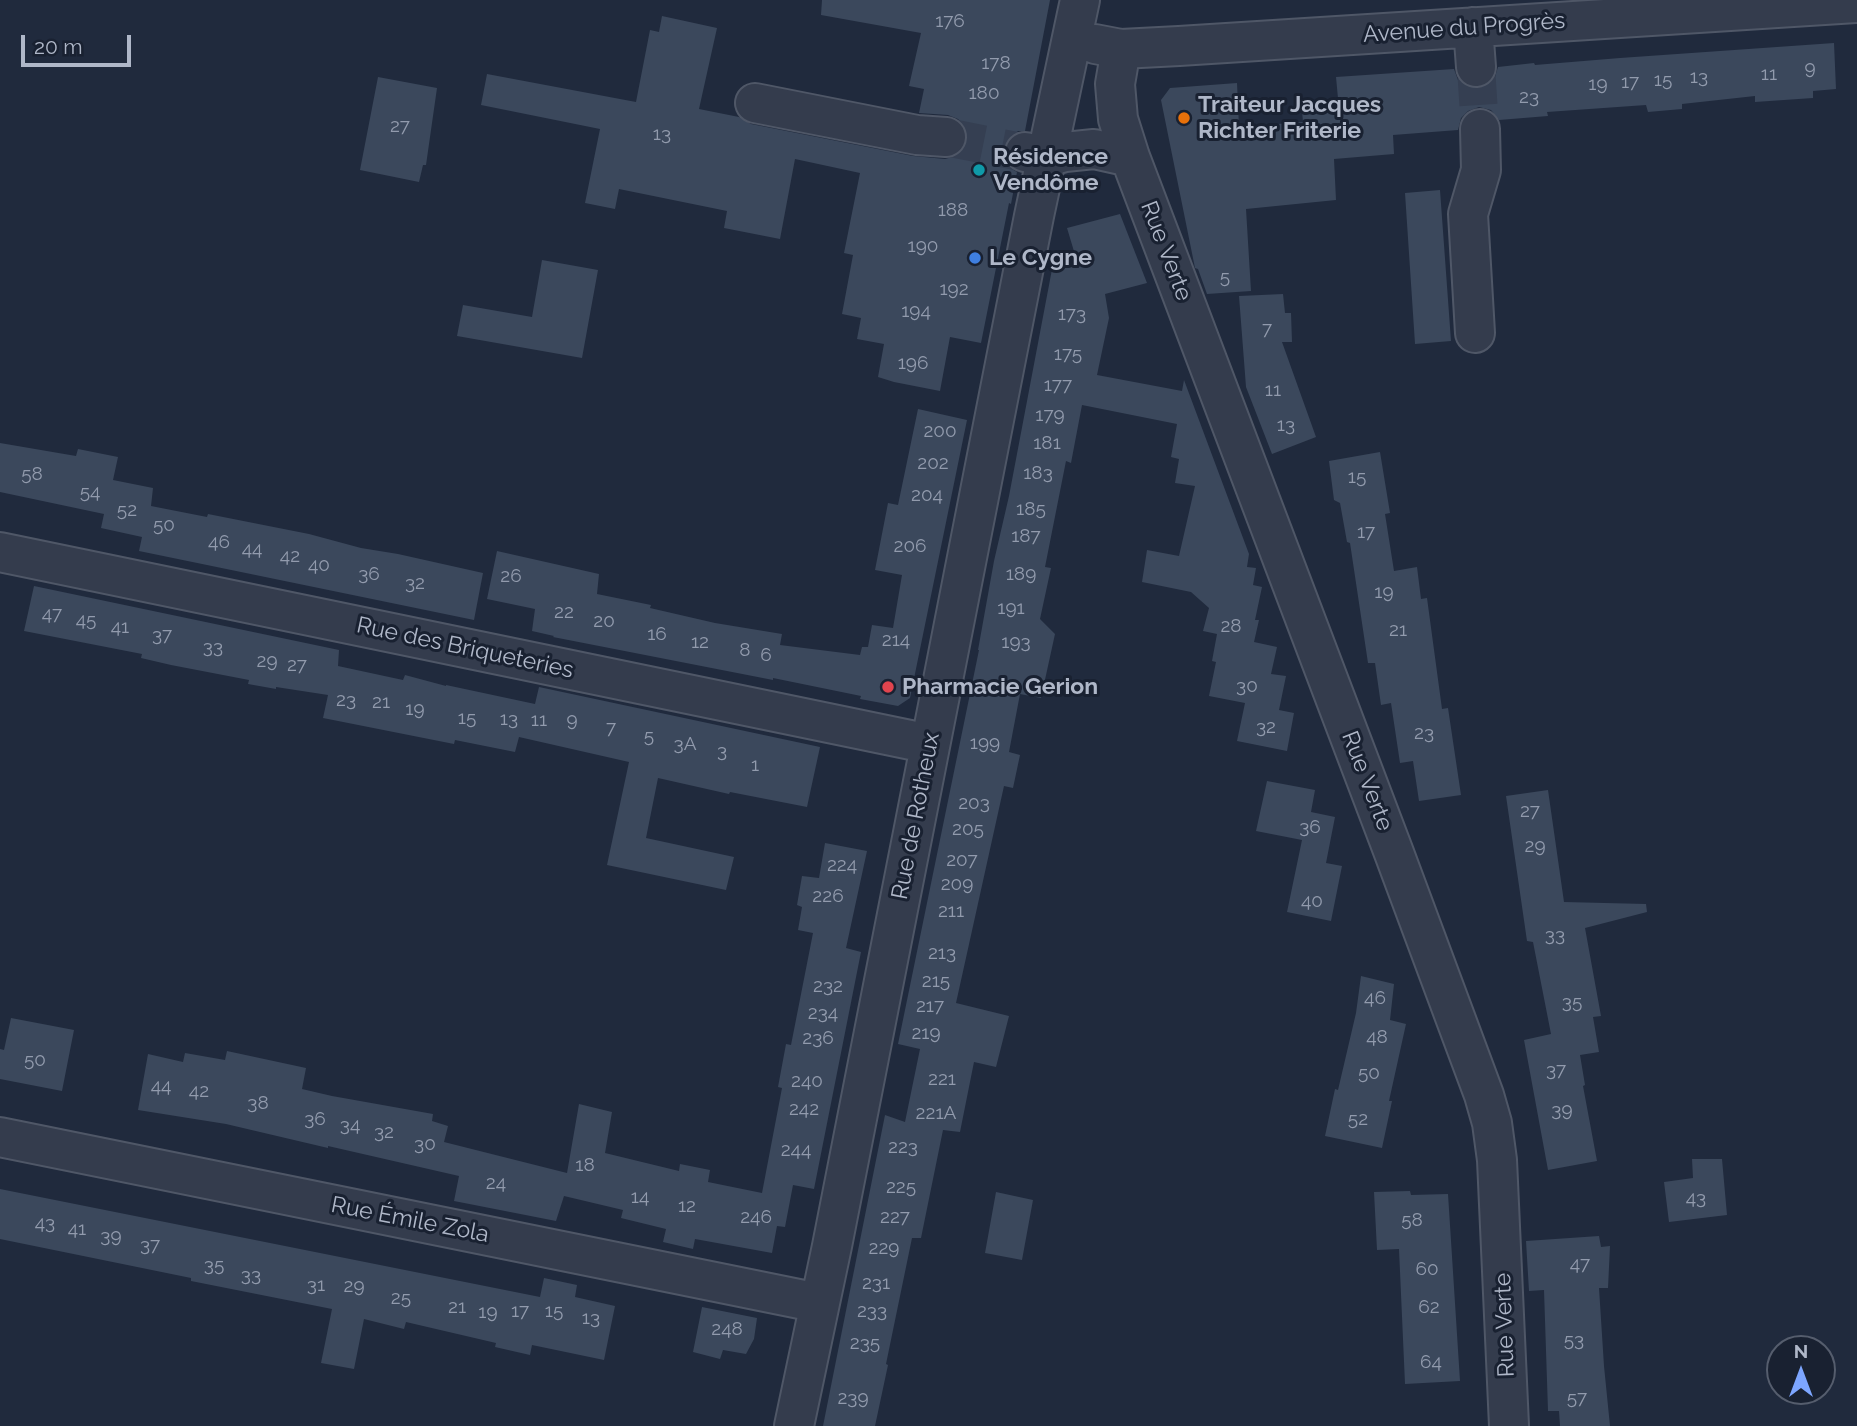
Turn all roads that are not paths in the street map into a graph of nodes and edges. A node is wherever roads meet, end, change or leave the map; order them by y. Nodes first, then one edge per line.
1 (1080, 0) edge
2 (1857, 3) edge
3 (1473, 27) junction
4 (1072, 39) junction
5 (1121, 49) junction
6 (1476, 68) tunnel mouth
7 (754, 103) dead end
8 (1480, 129) tunnel mouth
9 (946, 136) tunnel mouth
10 (1034, 154) junction
11 (1130, 157) junction
12 (1475, 333) dead end
13 (0, 552) edge
14 (930, 744) junction
15 (0, 1137) edge
16 (819, 1304) junction
17 (794, 1426) edge
18 (1509, 1426) edge

1 - 4 street, Rue de Rotheux
2 - 3 street, Avenue du Progrès
3 - 5 street, Avenue du Progrès
3 - 6 street
4 - 5 street, Avenue du Progrès
4 - 10 street, Rue de Rotheux
5 - 11 street, Rue Verte
7 - 9 street
8 - 12 street
10 - 11 street
10 - 14 street, Rue de Rotheux
11 - 18 street, Rue Verte
13 - 14 street, Rue des Briqueteries
14 - 16 street, Rue de Rotheux
15 - 16 street, Rue Émile Zola
16 - 17 street, Rue de Rotheux

